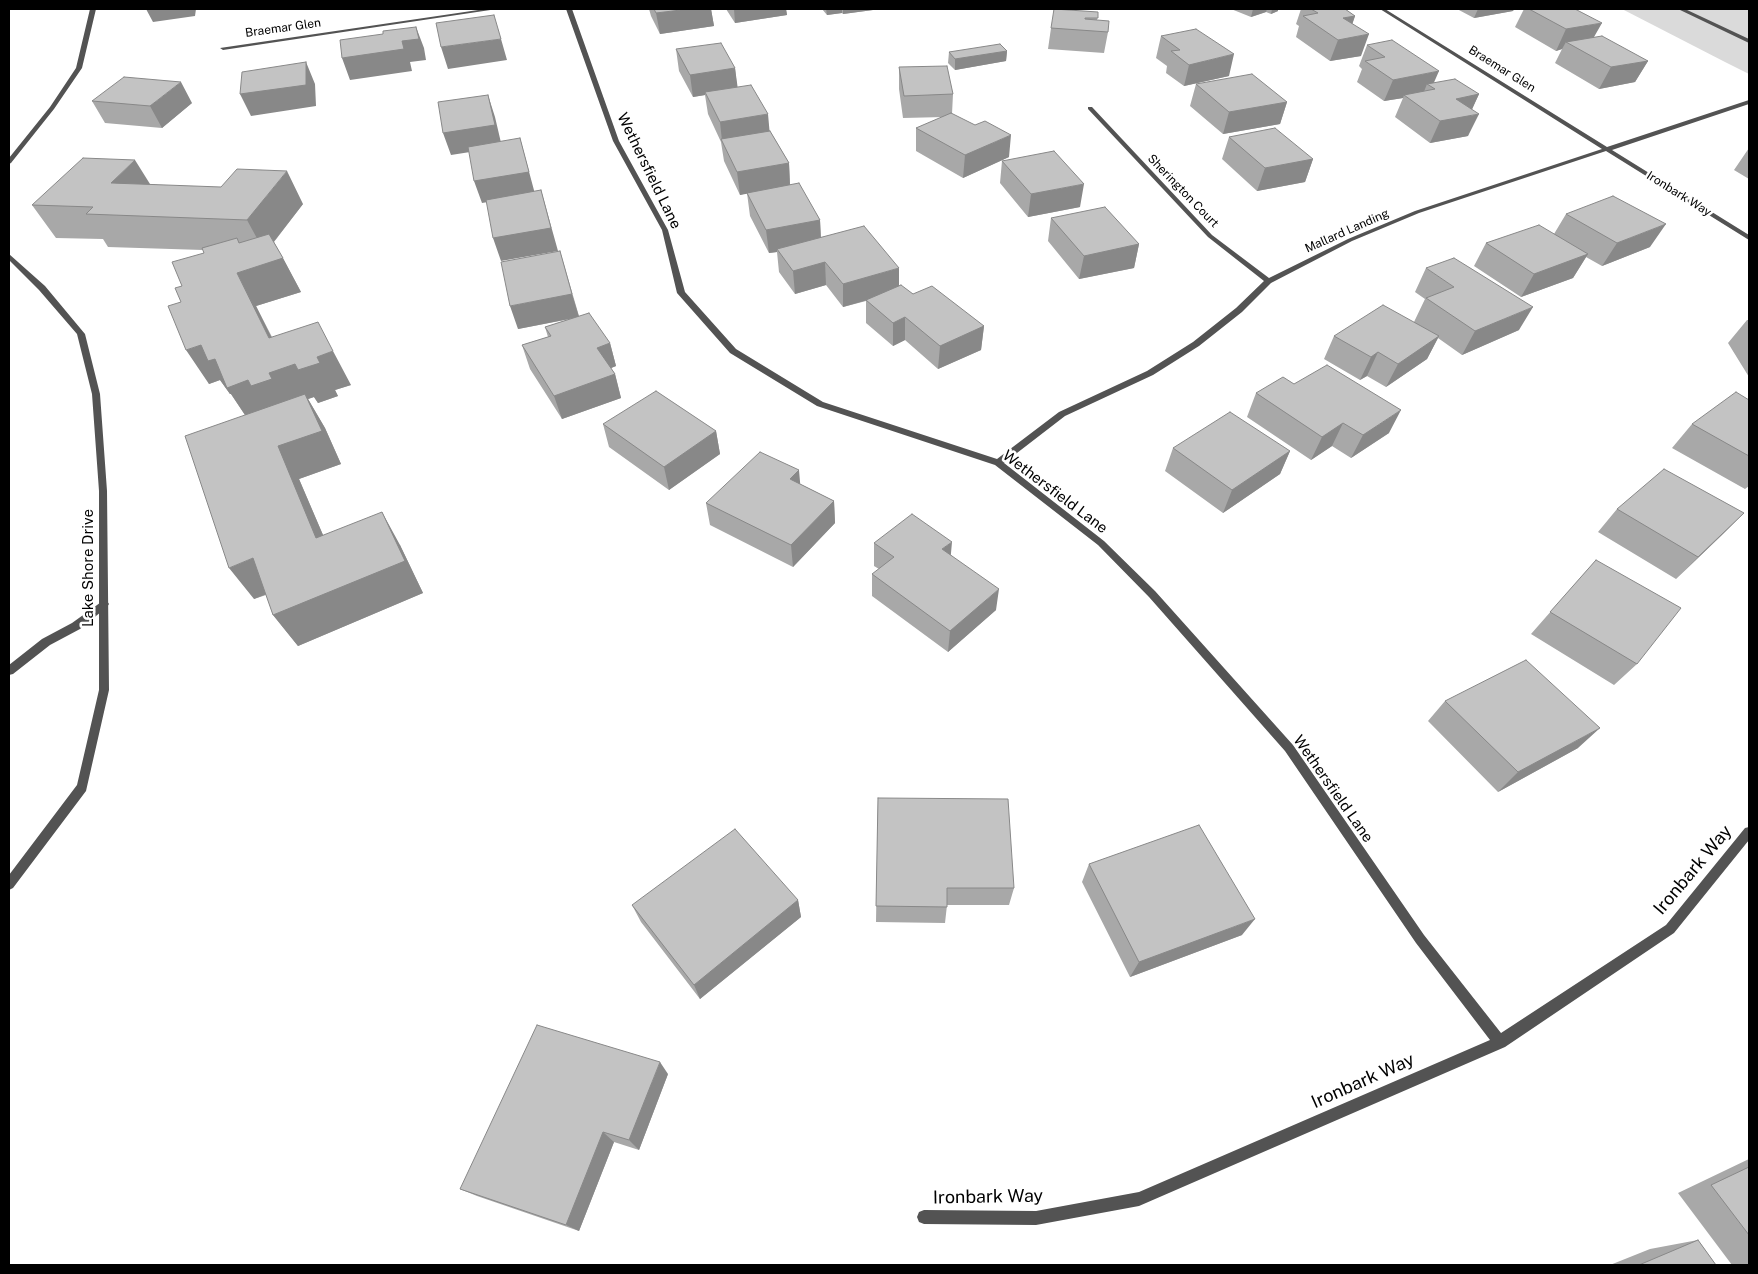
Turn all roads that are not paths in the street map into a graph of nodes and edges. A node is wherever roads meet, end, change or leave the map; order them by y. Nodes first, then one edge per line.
1 (93, 9) edge
2 (494, 9) edge
3 (568, 9) edge
4 (1382, 9) edge
5 (1681, 9) edge
6 (1749, 41) edge
7 (223, 48) dead end
8 (1749, 102) edge
9 (1090, 108) dead end
10 (1609, 149) junction
11 (9, 162) edge
12 (1749, 238) edge
13 (9, 256) edge
14 (1268, 281) junction
15 (998, 463) junction
16 (104, 604) junction
17 (9, 671) edge
18 (1749, 832) edge
19 (9, 884) edge
20 (1500, 1042) junction
21 (924, 1217) dead end

1 - 11 street
2 - 7 street, Braemar Glen
3 - 15 street, Wethersfield Lane
4 - 10 street, Braemar Glen
5 - 6 street
8 - 10 street, Mallard Landing
9 - 14 street, Sherington Court
10 - 12 street, Ironbark Way
10 - 14 street, Mallard Landing
13 - 16 street, Lake Shore Drive
14 - 15 street, Mallard Landing
15 - 20 street, Wethersfield Lane
16 - 17 street
16 - 19 street, Lake Shore Drive
18 - 20 street, Ironbark Way
20 - 21 street, Ironbark Way

